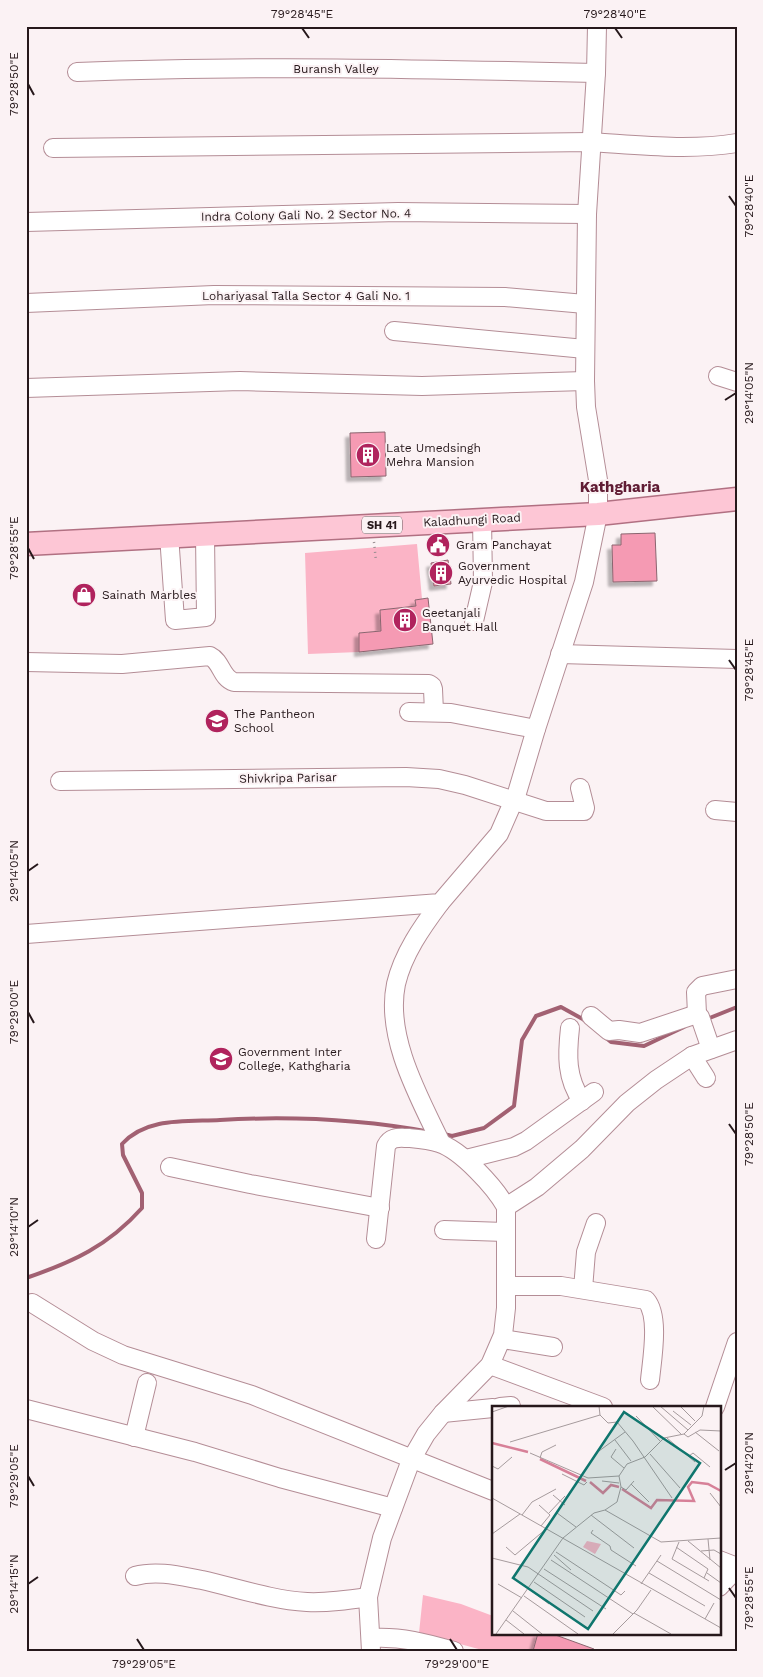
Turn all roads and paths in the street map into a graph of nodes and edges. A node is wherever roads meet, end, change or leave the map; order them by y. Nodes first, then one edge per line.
1 (597, 26) edge
2 (77, 72) dead end
3 (596, 73) junction
4 (590, 142) junction
5 (737, 143) edge
6 (53, 148) dead end
7 (587, 214) junction
8 (26, 222) edge
9 (26, 303) edge
10 (585, 304) junction
11 (394, 331) dead end
12 (585, 349) junction
13 (718, 376) dead end
14 (585, 381) junction
15 (737, 382) edge
16 (26, 388) edge
17 (737, 499) edge
18 (598, 514) junction
19 (482, 520) junction
20 (169, 535) junction
21 (205, 535) junction
22 (26, 544) edge
23 (474, 620) dead end
24 (560, 654) junction
25 (737, 659) edge
26 (26, 662) edge
27 (409, 712) dead end
28 (434, 712) junction
29 (536, 729) junction
30 (60, 781) dead end
31 (580, 788) dead end
32 (514, 801) junction
33 (715, 810) dead end
34 (737, 812) edge
35 (440, 903) junction
36 (26, 934) edge
37 (737, 979) edge
38 (591, 1016) dead end
39 (700, 1020) junction
40 (570, 1028) dead end
41 (737, 1040) edge
42 (711, 1049) junction
43 (692, 1056) junction
44 (706, 1078) dead end
45 (441, 1144) junction
46 (466, 1159) junction
47 (170, 1167) dead end
48 (506, 1206) junction
49 (380, 1208) junction
50 (596, 1223) dead end
51 (444, 1230) dead end
52 (505, 1232) junction
53 (376, 1239) dead end
54 (506, 1286) junction
55 (583, 1290) junction
56 (32, 1303) dead end
57 (502, 1339) junction
58 (737, 1342) edge
59 (553, 1347) dead end
60 (490, 1365) junction
61 (650, 1380) dead end
62 (147, 1383) dead end
63 (600, 1406) edge
64 (715, 1406) edge
65 (492, 1408) edge
66 (26, 1409) edge
67 (443, 1413) junction
68 (134, 1437) junction
69 (411, 1460) junction
70 (492, 1491) edge
71 (393, 1508) junction
72 (720, 1560) edge
73 (737, 1567) edge
74 (135, 1576) dead end
75 (720, 1586) edge
76 (368, 1597) junction
77 (379, 1644) edge
78 (454, 1651) edge

1 - 3 street
2 - 3 street, Buransh Valley
3 - 4 street
4 - 5 street
4 - 6 street
4 - 7 street
7 - 8 street, Indra Colony Gali No. 2 Sector No. 4
7 - 10 street
9 - 10 street, Lohariyasal Talla Sector 4 Gali No. 1
10 - 12 street
11 - 12 street
12 - 14 street
13 - 15 street
14 - 16 street
14 - 18 street
17 - 18 main road, Kaladhungi Road / SH 41
18 - 19 main road, Kaladhungi Road / SH 41
18 - 24 street
19 - 21 main road, Kaladhungi Road / SH 41
19 - 23 street
20 - 21 main road, Kaladhungi Road / SH 41
20 - 21 street
20 - 22 main road, Kaladhungi Road / SH 41
24 - 25 street
24 - 29 street
26 - 28 street
27 - 28 street
28 - 29 street
29 - 32 street
30 - 32 street, Shivkripa Parisar
31 - 32 street, Shivkripa Parisar
32 - 35 street
33 - 34 street
35 - 36 street
35 - 45 street
37 - 39 street
38 - 39 street
39 - 42 street
40 - 46 street
41 - 42 street
42 - 43 street
43 - 44 street
43 - 48 street
45 - 46 street
45 - 49 street
46 - 48 street
47 - 49 street
48 - 52 street
49 - 53 street
50 - 55 street
51 - 52 street
52 - 54 street
54 - 55 street
54 - 57 street
55 - 61 street
56 - 69 street
57 - 59 street
57 - 60 street
58 - 64 street
60 - 63 street
60 - 67 street
62 - 68 street
65 - 67 street
66 - 68 street
67 - 69 street
68 - 71 street
69 - 70 street
69 - 71 street
71 - 76 street
72 - 73 street
73 - 75 street
74 - 76 street
76 - 77 street
77 - 78 street

